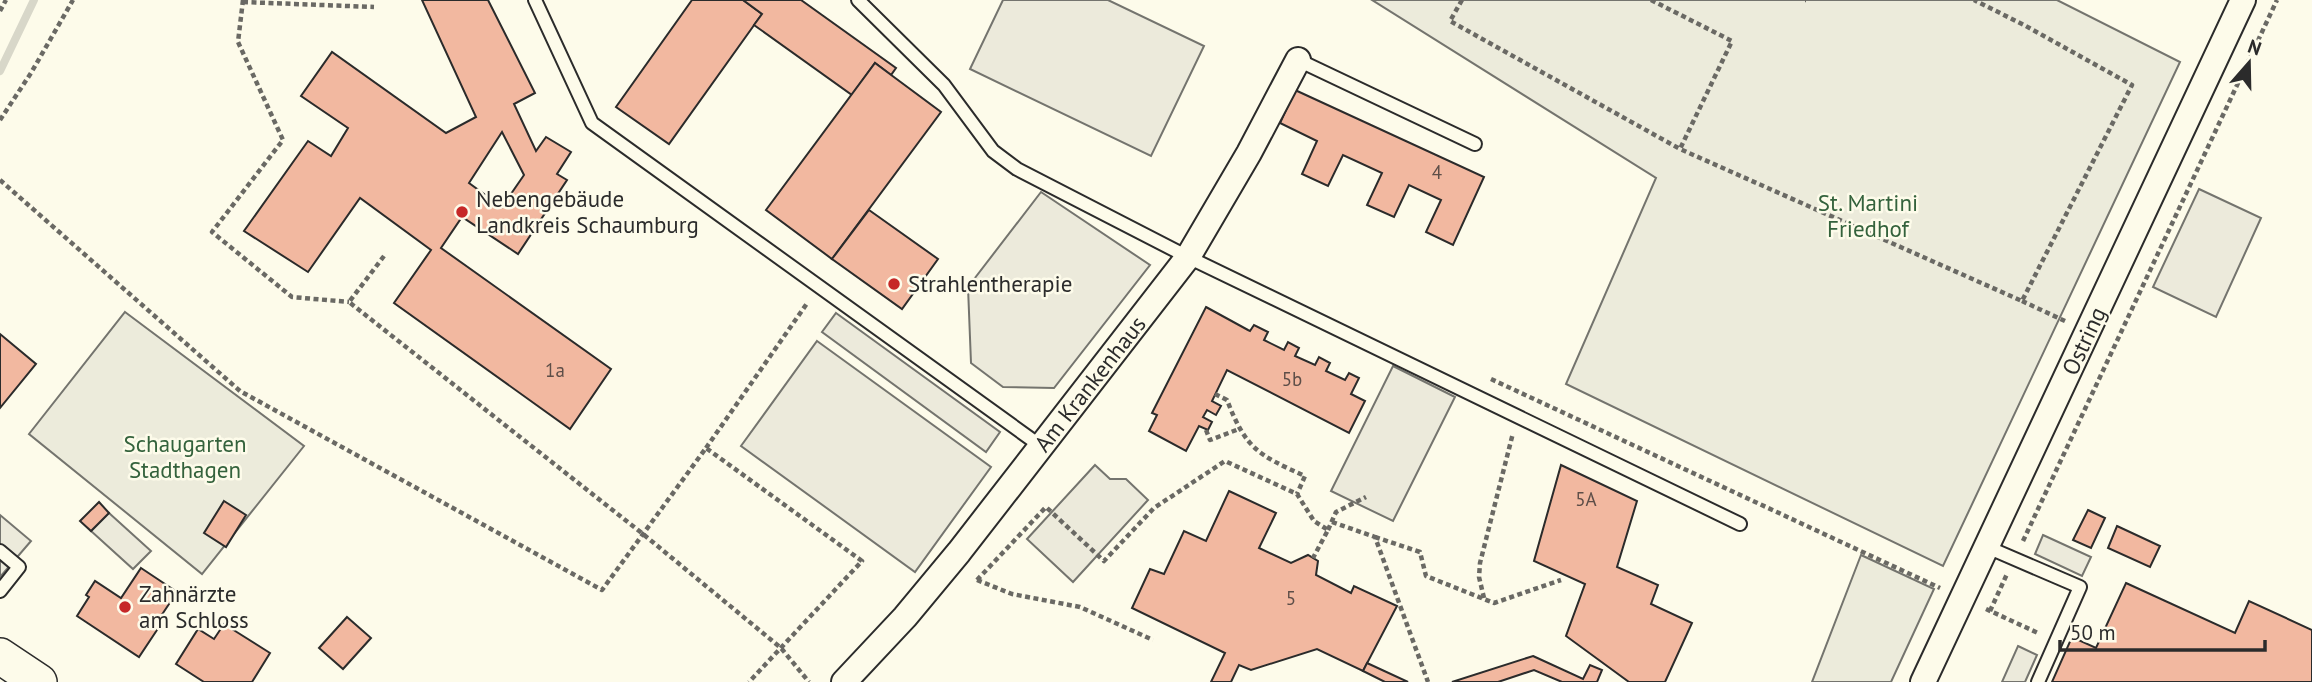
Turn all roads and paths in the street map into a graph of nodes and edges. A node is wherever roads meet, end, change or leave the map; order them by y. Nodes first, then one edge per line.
1 (6, 0) edge
2 (73, 0) edge
3 (535, 0) edge
4 (858, 0) edge
5 (1461, 0) edge
6 (1651, 0) edge
7 (1974, 0) edge
8 (2243, 0) edge
9 (2277, 0) edge
10 (243, 1) edge
11 (374, 7) dead end
12 (0, 11) edge
13 (1298, 60) joint
14 (0, 120) edge
15 (1475, 144) dead end
16 (1680, 149) junction
17 (0, 180) edge
18 (384, 256) dead end
19 (1188, 257) junction
20 (819, 287) junction
21 (2022, 301) junction
22 (349, 302) junction
23 (2089, 331) junction
24 (1487, 377) dead end
25 (1215, 394) dead end
26 (1517, 416) junction
27 (1239, 429) junction
28 (1206, 430) dead end
29 (706, 447) junction
30 (1042, 447) junction
31 (1297, 494) junction
32 (1366, 497) dead end
33 (1332, 522) junction
34 (1740, 524) dead end
35 (1328, 530) junction
36 (643, 534) junction
37 (1375, 537) junction
38 (1987, 547) junction
39 (0, 551) edge
40 (1313, 558) dead end
41 (2014, 559) junction
42 (952, 561) junction
43 (977, 580) junction
44 (1561, 580) dead end
45 (0, 591) edge
46 (1962, 598) junction
47 (1484, 599) junction
48 (1990, 611) junction
49 (1153, 640) dead end
50 (2056, 641) junction
51 (781, 648) junction
52 (0, 656) edge
53 (39, 682) edge
54 (749, 682) edge
55 (809, 682) edge
56 (844, 682) edge
57 (1428, 682) edge
58 (1923, 682) edge
59 (2038, 682) edge

1 - 12 path
2 - 14 path
3 - 20 lane
4 - 19 lane
5 - 16 path
6 - 16 path
7 - 21 path
8 - 23 street, Ostring
9 - 41 path
10 - 11 path
10 - 22 path
13 - 15 lane
13 - 19 street, Am Krankenhaus
16 - 21 path
17 - 36 path
18 - 22 path
19 - 26 lane
19 - 30 street, Am Krankenhaus
20 - 29 path
20 - 30 lane
21 - 23 path
22 - 36 path
23 - 38 street, Ostring
24 - 46 path
25 - 27 path
26 - 34 lane
26 - 47 path
27 - 28 path
27 - 31 path
29 - 36 path
29 - 51 path
30 - 42 street, Am Krankenhaus
31 - 35 path
31 - 43 path
32 - 33 path
33 - 35 path
33 - 37 path
35 - 40 path
36 - 51 path
37 - 47 path
37 - 57 path
38 - 41 lane
38 - 46 street, Ostring
39 - 45 lane
41 - 48 path
41 - 50 lane
42 - 43 path
42 - 56 street, Am Krankenhaus
43 - 49 path
44 - 47 path
46 - 48 path
46 - 58 street, Ostring
48 - 50 path
50 - 59 lane
51 - 54 path
51 - 55 path
52 - 53 main road

